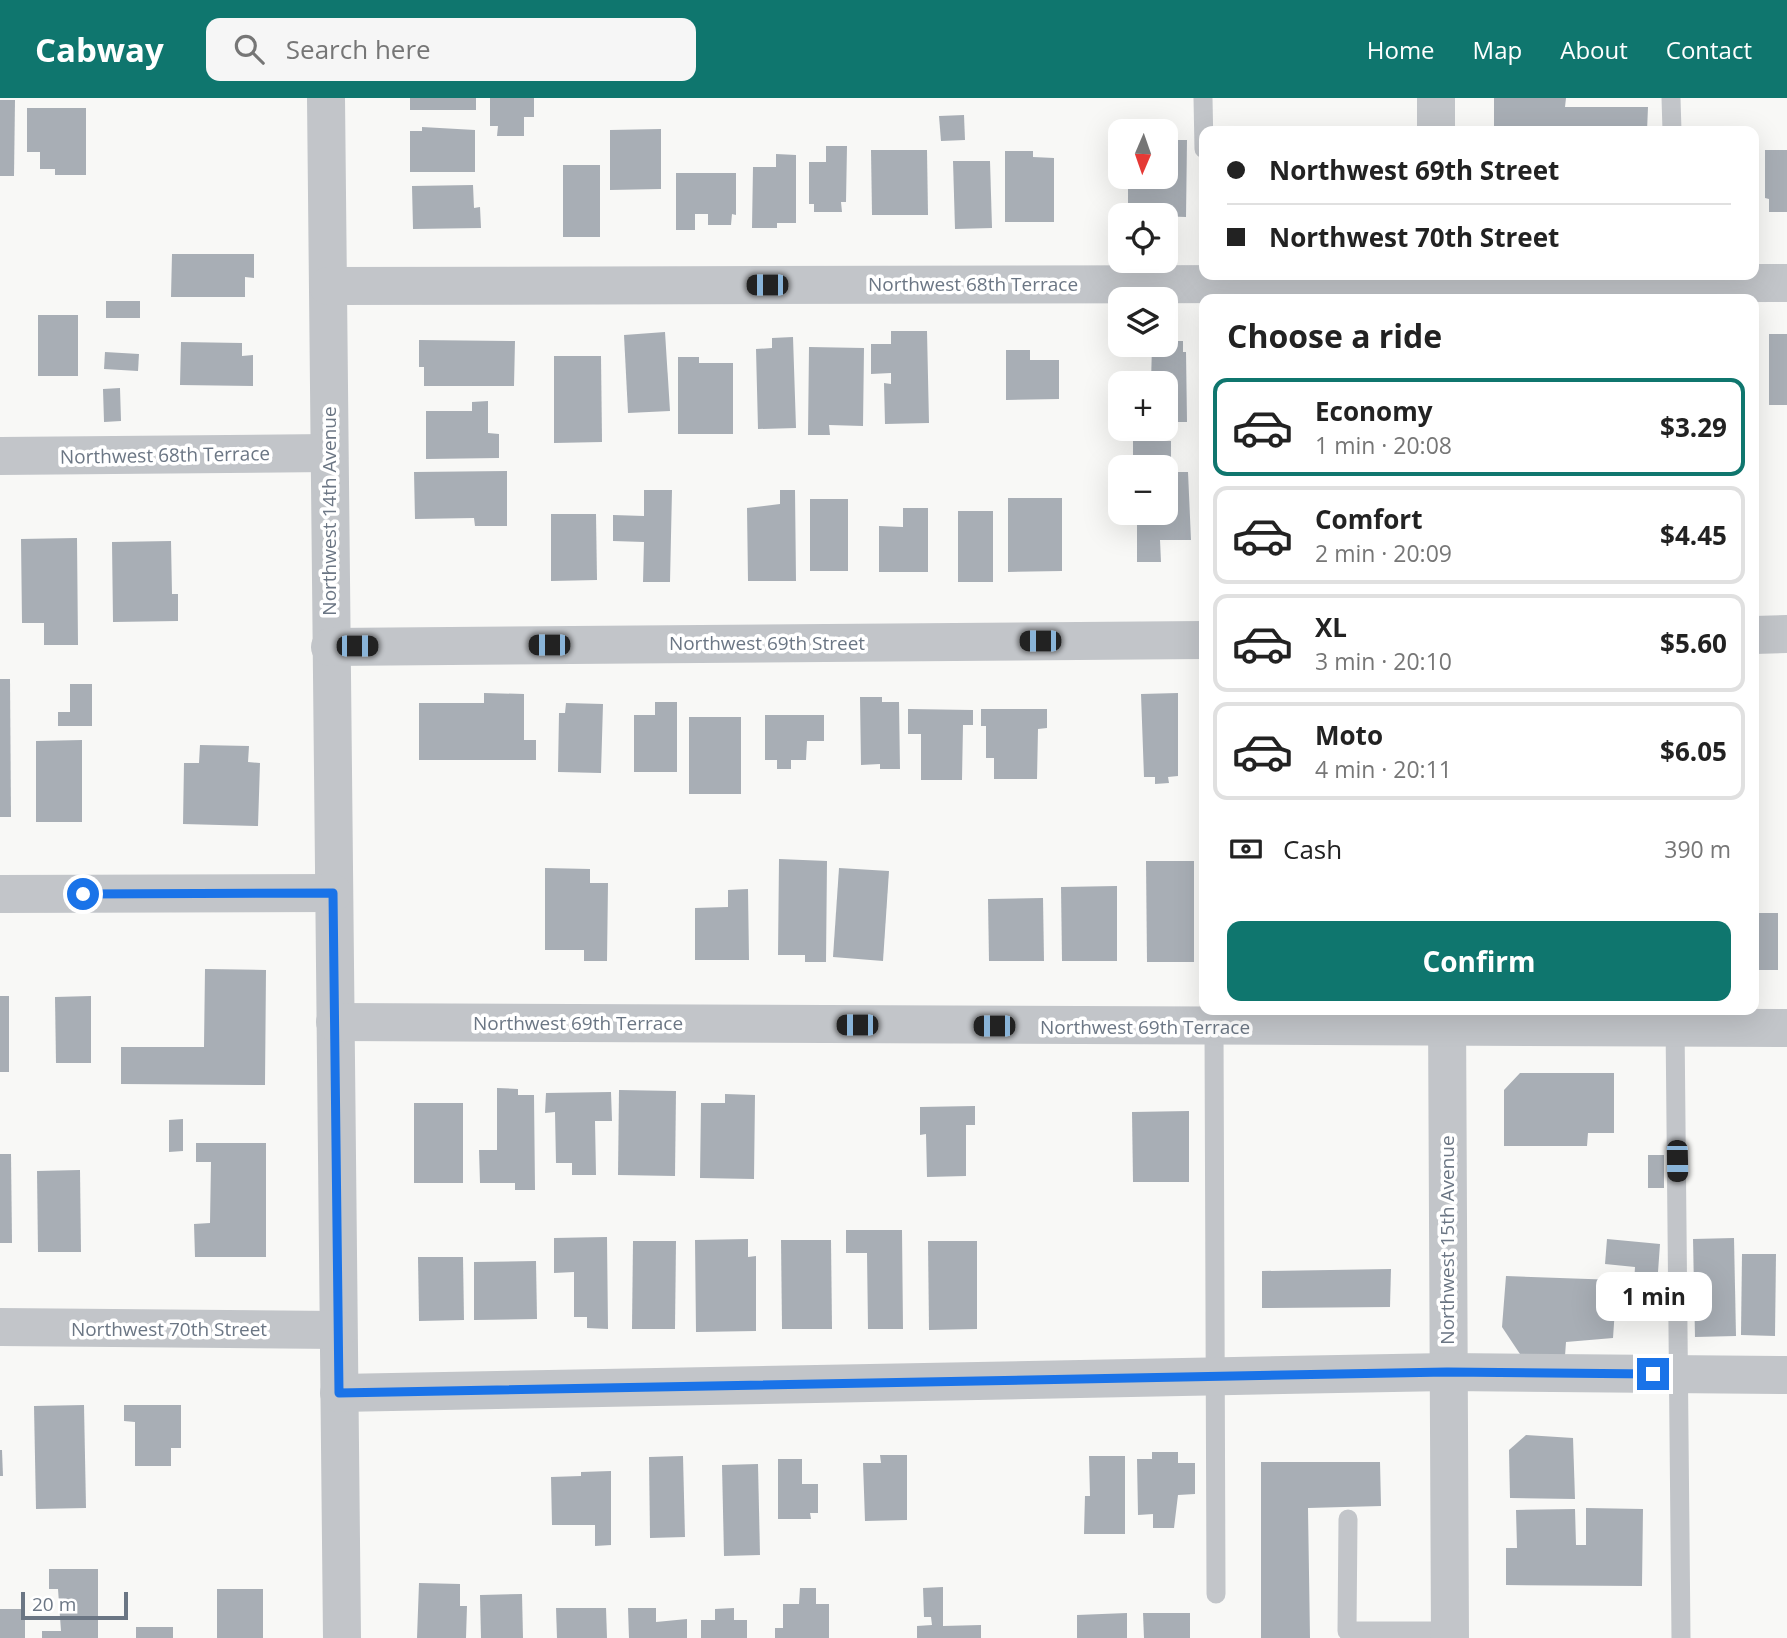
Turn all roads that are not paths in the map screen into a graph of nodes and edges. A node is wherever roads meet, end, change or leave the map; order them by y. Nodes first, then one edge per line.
1 (326, 98) edge
2 (1203, 98) edge
3 (1436, 98) edge
4 (1671, 98) edge
5 (1204, 126) edge
6 (1436, 126) edge
7 (1672, 126) edge
8 (1787, 284) edge
9 (328, 286) junction
10 (1206, 286) edge
11 (1437, 286) edge
12 (1674, 286) edge
13 (329, 453) junction
14 (0, 456) edge
15 (1787, 634) edge
16 (1759, 635) edge
17 (1199, 640) edge
18 (330, 646) junction
19 (333, 893) junction
20 (0, 894) edge
21 (1447, 1019) edge
22 (1675, 1019) edge
23 (335, 1022) junction
24 (1221, 1022) edge
25 (1787, 1028) edge
26 (0, 1327) edge
27 (338, 1330) junction
28 (1447, 1372) junction
29 (1679, 1374) junction
30 (1787, 1375) edge
31 (1215, 1377) junction
32 (339, 1393) junction
33 (1348, 1518) dead end
34 (1216, 1594) dead end
35 (1450, 1635) edge
36 (342, 1638) edge
37 (1681, 1638) edge

1 - 9 street, Northwest 14th Avenue
2 - 5 lane
3 - 6 street
4 - 7 lane
8 - 12 street, Northwest 68th Terrace
9 - 10 street, Northwest 68th Terrace
9 - 13 street, Northwest 14th Avenue
10 - 11 street, Northwest 68th Terrace
11 - 12 street, Northwest 68th Terrace
13 - 14 street, Northwest 68th Terrace
13 - 18 street, Northwest 14th Avenue
15 - 16 street
17 - 18 street, Northwest 69th Street
18 - 19 street, Northwest 14th Avenue
19 - 20 street
19 - 23 street, Northwest 14th Avenue
21 - 22 street, Northwest 69th Terrace
21 - 24 street, Northwest 69th Terrace
21 - 28 street, Northwest 15th Avenue
22 - 25 street, Northwest 69th Terrace
22 - 29 lane
23 - 24 street, Northwest 69th Terrace
23 - 27 street, Northwest 14th Avenue
24 - 31 lane
26 - 27 street, Northwest 70th Street
27 - 32 street, Northwest 14th Avenue
28 - 29 street
28 - 31 street
28 - 35 street, Northwest 15th Avenue
29 - 30 street
29 - 37 lane
31 - 32 street
31 - 34 lane
32 - 36 street, Northwest 14th Avenue
33 - 35 lane

